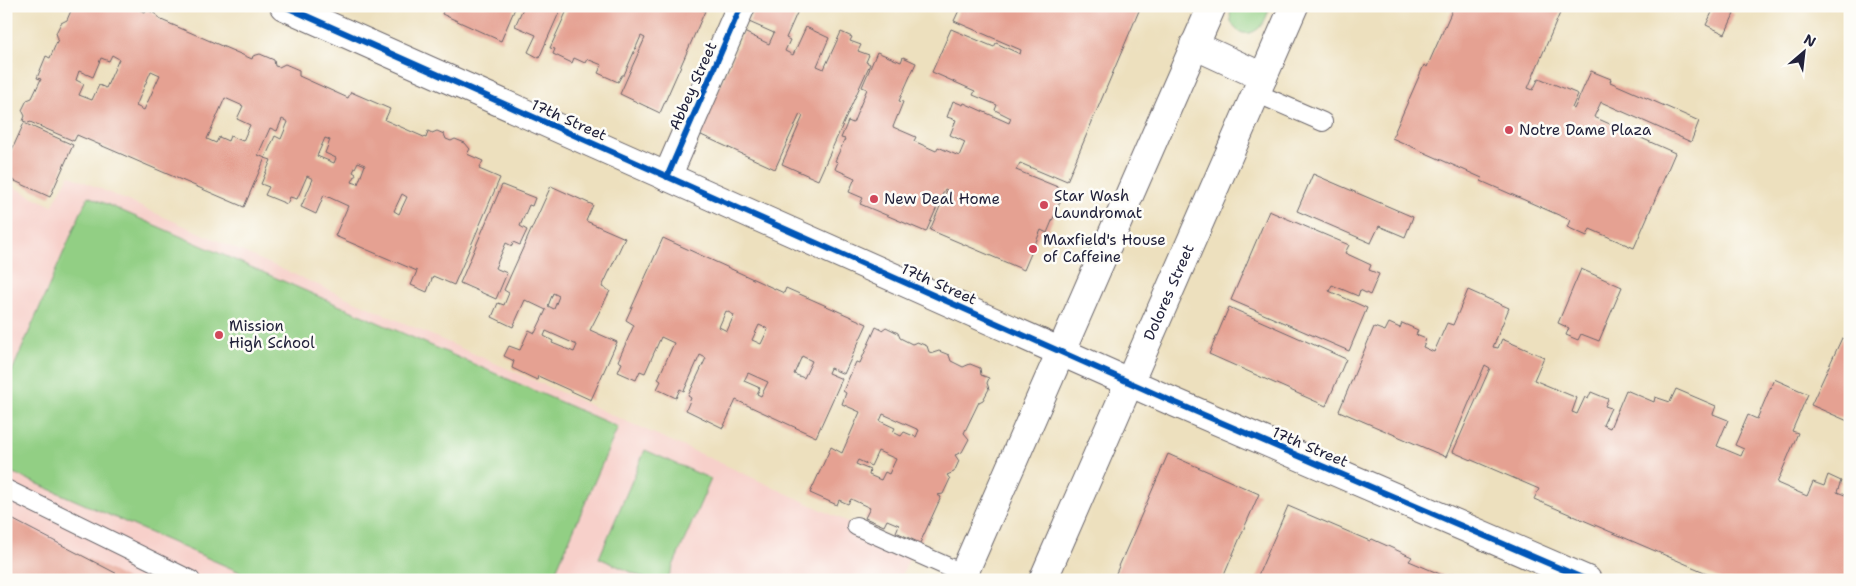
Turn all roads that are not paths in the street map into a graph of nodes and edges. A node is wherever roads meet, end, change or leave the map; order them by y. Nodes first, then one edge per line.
1 (284, 6) edge
2 (741, 6) edge
3 (1212, 6) edge
4 (1294, 6) edge
5 (1194, 46) junction
6 (1260, 85) junction
7 (1323, 122) dead end
8 (667, 177) junction
9 (1060, 351) junction
10 (1130, 382) junction
11 (6, 488) edge
12 (856, 526) dead end
13 (963, 577) edge
14 (190, 580) edge
15 (1043, 580) edge
16 (1587, 580) edge

1 - 8 street, 17th Street
2 - 8 street, Abbey Street
3 - 5 street
4 - 6 street, Dolores Street
5 - 6 street
5 - 9 street
6 - 7 lane
6 - 10 street, Dolores Street
8 - 9 street, 17th Street
9 - 10 street, 17th Street
9 - 13 street
10 - 15 street, Dolores Street
10 - 16 street, 17th Street
11 - 14 lane
12 - 13 lane

